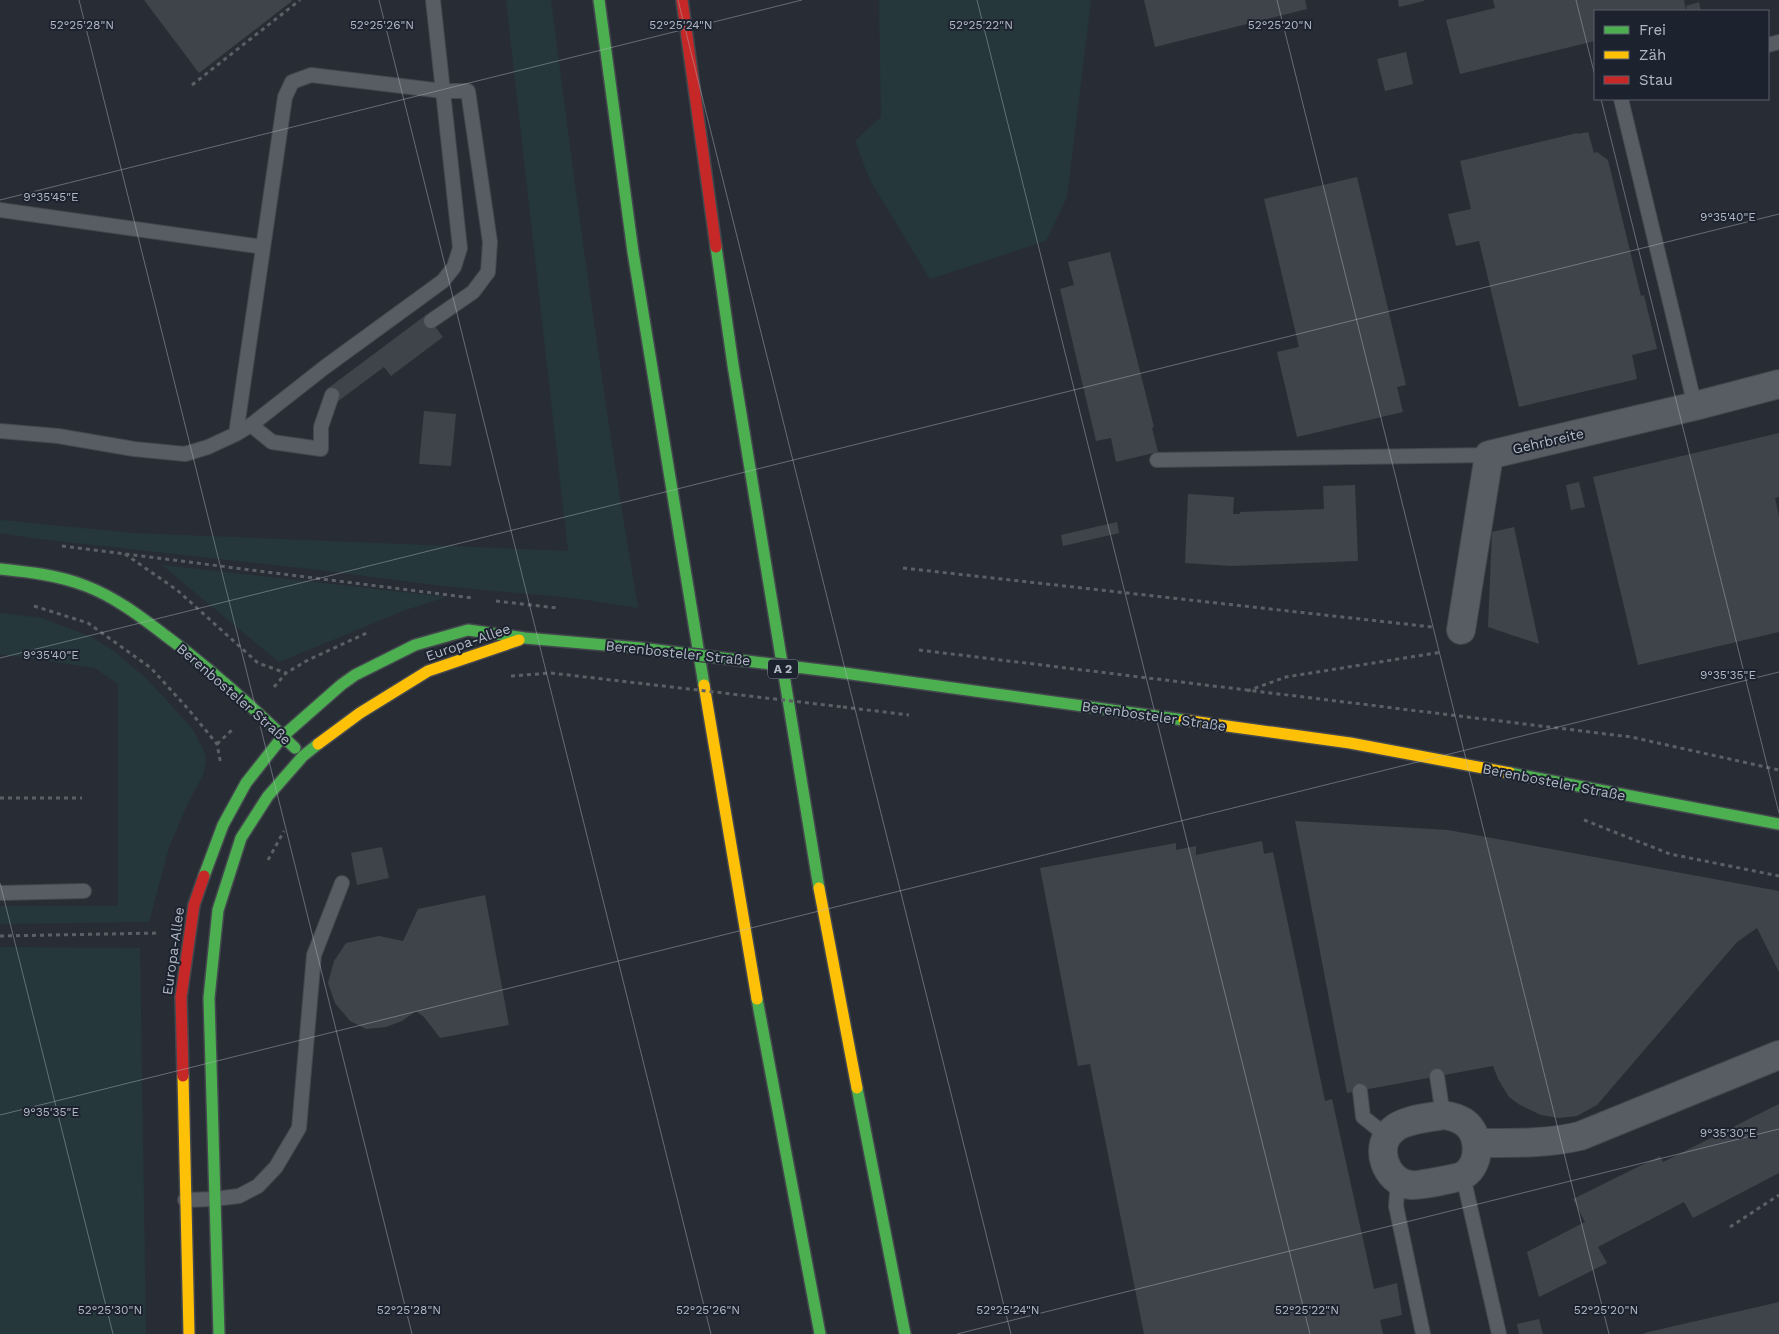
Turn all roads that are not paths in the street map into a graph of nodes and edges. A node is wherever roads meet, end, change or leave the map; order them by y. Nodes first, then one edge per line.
1 (433, 0) edge
2 (599, 0) edge
3 (682, 0) edge
4 (443, 91) junction
5 (1621, 100) edge
6 (0, 210) edge
7 (263, 247) junction
8 (431, 321) dead end
9 (1779, 384) edge
10 (332, 395) dead end
11 (1695, 406) junction
12 (251, 425) junction
13 (0, 431) edge
14 (236, 434) junction
15 (1489, 455) junction
16 (1157, 460) dead end
17 (0, 569) edge
18 (1461, 630) road end
19 (525, 638) junction
20 (283, 736) junction
21 (303, 756) junction
22 (1779, 824) edge
23 (342, 883) dead end
24 (84, 891) dead end
25 (0, 892) edge
26 (1779, 1055) edge
27 (1436, 1076) dead end
28 (1360, 1091) dead end
29 (1443, 1115) junction
30 (1387, 1136) junction
31 (1477, 1143) junction
32 (1462, 1176) junction
33 (1398, 1182) junction
34 (214, 1199) junction
35 (185, 1200) junction
36 (189, 1334) edge
37 (219, 1334) edge
38 (820, 1334) edge
39 (904, 1334) edge
40 (1423, 1334) edge
41 (1499, 1334) edge

1 - 4 lane
2 - 38 main road
3 - 39 main road, A 2
4 - 7 lane
4 - 8 lane
4 - 12 lane
5 - 11 lane
6 - 7 lane
7 - 14 lane
9 - 11 street, Gehrbreite
10 - 12 lane
11 - 15 street, Gehrbreite
12 - 14 lane
13 - 14 lane
15 - 16 lane
15 - 18 street
17 - 20 main road, Berenbosteler Straße
19 - 20 main road, Europa-Allee
19 - 21 main road, Europa-Allee
19 - 22 main road, Berenbosteler Straße, bridge
20 - 21 main road, Berenbosteler Straße
20 - 35 main road, Europa-Allee
21 - 34 main road, Europa-Allee
23 - 34 lane
24 - 25 lane
26 - 31 street
27 - 29 lane
28 - 30 lane
29 - 30 street
29 - 31 street
30 - 33 street
31 - 32 street
32 - 33 street
32 - 41 lane
33 - 40 lane
34 - 35 lane
34 - 37 main road, Europa-Allee
35 - 36 main road, Europa-Allee

